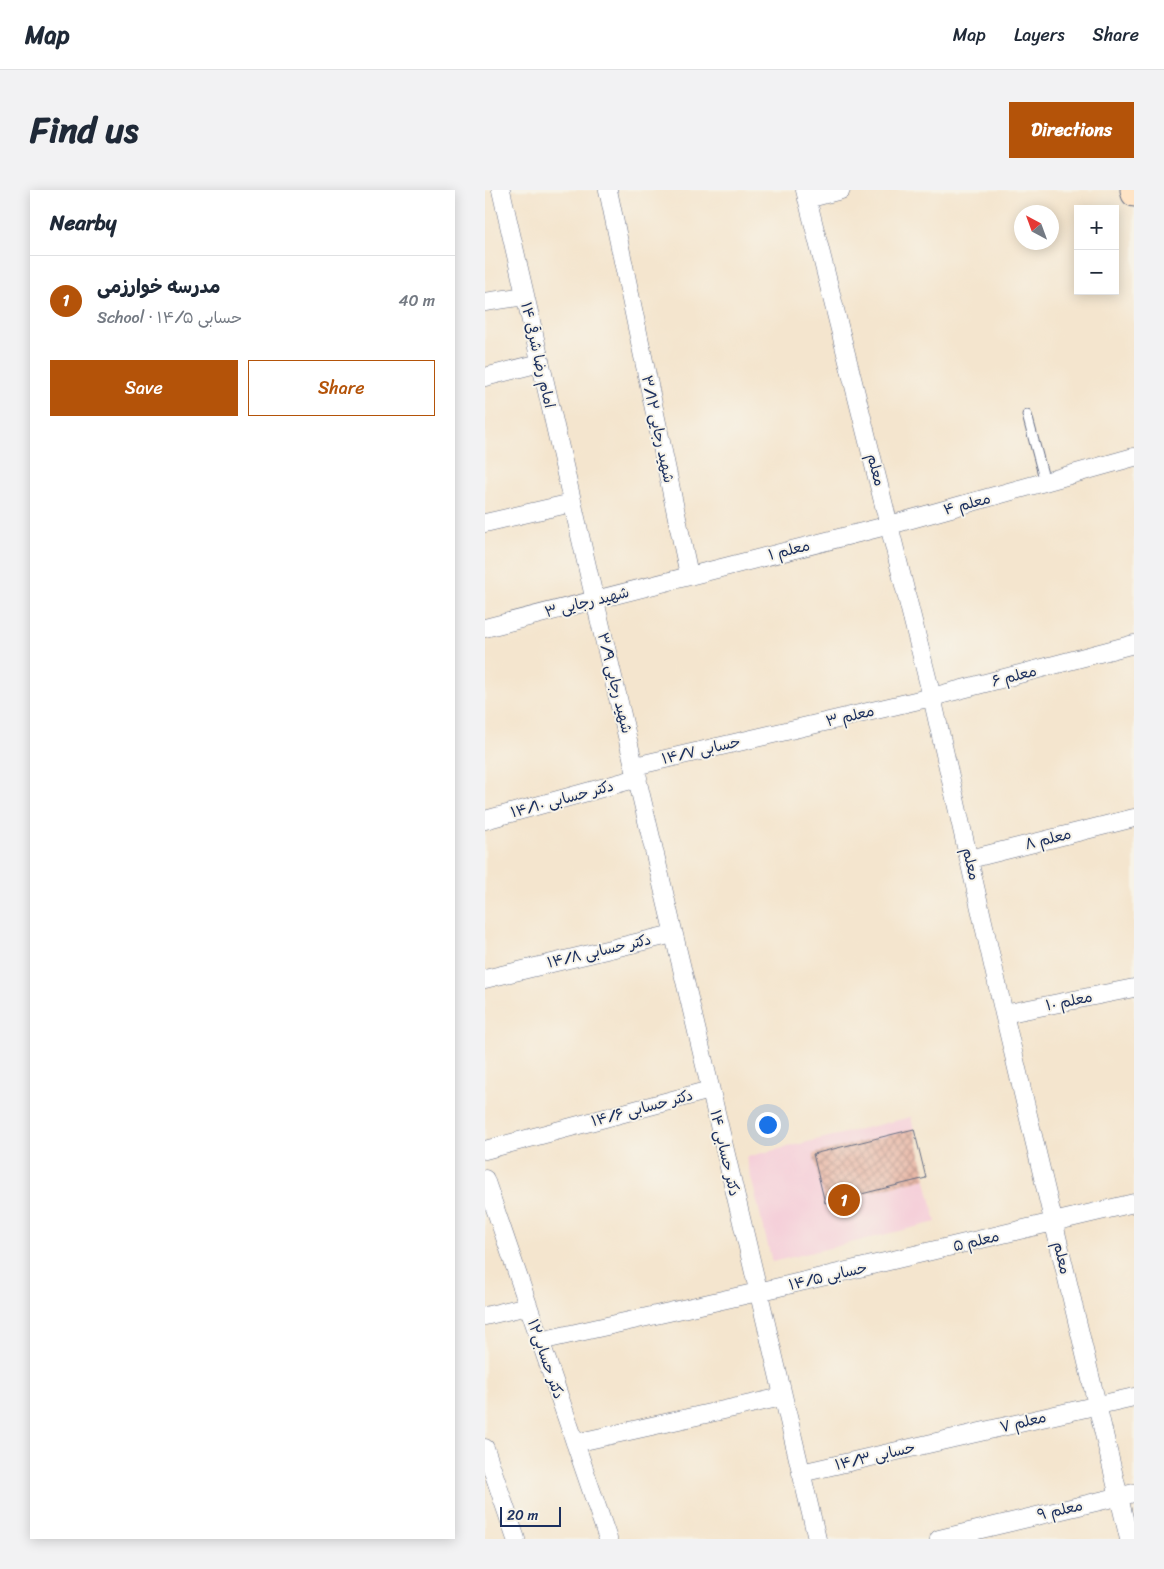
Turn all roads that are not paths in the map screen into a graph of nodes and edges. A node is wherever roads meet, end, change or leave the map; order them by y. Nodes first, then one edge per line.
1 (501, 190) edge
2 (608, 190) edge
3 (841, 190) edge
4 (806, 194) edge
5 (525, 296) junction
6 (485, 302) edge
7 (540, 364) junction
8 (485, 377) edge
9 (1027, 415) dead end
10 (1134, 457) edge
11 (1045, 482) junction
12 (574, 511) junction
13 (485, 524) edge
14 (890, 525) junction
15 (689, 575) junction
16 (595, 600) junction
17 (485, 628) edge
18 (1134, 644) edge
19 (932, 697) junction
20 (768, 735) joint
21 (636, 772) junction
22 (1130, 819) edge
23 (485, 820) edge
24 (970, 859) junction
25 (673, 934) junction
26 (485, 979) edge
27 (1134, 988) edge
28 (1004, 1014) junction
29 (710, 1090) junction
30 (485, 1150) edge
31 (485, 1179) edge
32 (1134, 1203) edge
33 (1053, 1223) junction
34 (898, 1260) joint
35 (758, 1292) junction
36 (528, 1306) junction
37 (485, 1316) edge
38 (540, 1341) junction
39 (1134, 1397) edge
40 (783, 1398) junction
41 (1097, 1406) junction
42 (950, 1438) joint
43 (575, 1443) junction
44 (485, 1448) edge
45 (801, 1473) junction
46 (1126, 1495) edge
47 (516, 1539) edge
48 (608, 1539) edge
49 (817, 1539) edge
50 (939, 1539) edge
51 (1129, 1539) edge

1 - 5 street, امام رضا شرقی ۱۴
2 - 15 street, شهید رجایی ۳/۱۲
3 - 4 street
4 - 14 street, معلم
5 - 6 street
5 - 7 street, امام رضا شرقی ۱۴
7 - 8 street
7 - 12 street, امام رضا شرقی ۱۴
9 - 11 lane
10 - 11 street, معلم ۴
11 - 14 street, معلم ۴
12 - 13 street
12 - 16 street, امام رضا شرقی ۱۴
14 - 15 street, معلم ۱
14 - 19 street, معلم
15 - 16 street, شهید رجایی ۳
16 - 17 street, شهید رجایی ۳
16 - 21 street, شهید رجایی ۳/۹
18 - 19 street, معلم ۶
19 - 20 street, معلم ۳
19 - 24 street, معلم
20 - 21 street, حسابی ۱۴/۷
21 - 23 street, دکتر حسابی ۱۴/۱۰
21 - 25 street, دکتر حسابی ۱۴
22 - 24 street, معلم ۸
24 - 28 street, معلم
25 - 26 street, دکتر حسابی ۱۴/۸
25 - 29 street, دکتر حسابی ۱۴
27 - 28 street, معلم ۱۰
28 - 33 street, معلم
29 - 30 street, دکتر حسابی ۱۴/۶
29 - 35 street, دکتر حسابی ۱۴
31 - 36 street, دکتر حسابی۱۲
32 - 33 street, معلم ۵
33 - 34 street, معلم ۵
33 - 41 street, معلم
34 - 35 street, حسابی ۱۴/۵
35 - 38 street, حسابی ۱۴/۵
35 - 40 street, دکتر حسابی ۱۴
36 - 37 street
36 - 38 street, دکتر حسابی۱۲
38 - 43 street, دکتر حسابی۱۲
39 - 41 street, معلم ۷
40 - 43 street
40 - 45 street, دکتر حسابی ۱۴
41 - 42 street, معلم ۷
41 - 46 street, معلم
42 - 45 street, حسابی ۱۴/۳
43 - 48 street, دکتر حسابی۱۲
44 - 47 street
45 - 49 street, دکتر حسابی ۱۴
46 - 50 street, معلم ۹
46 - 51 street, معلم

